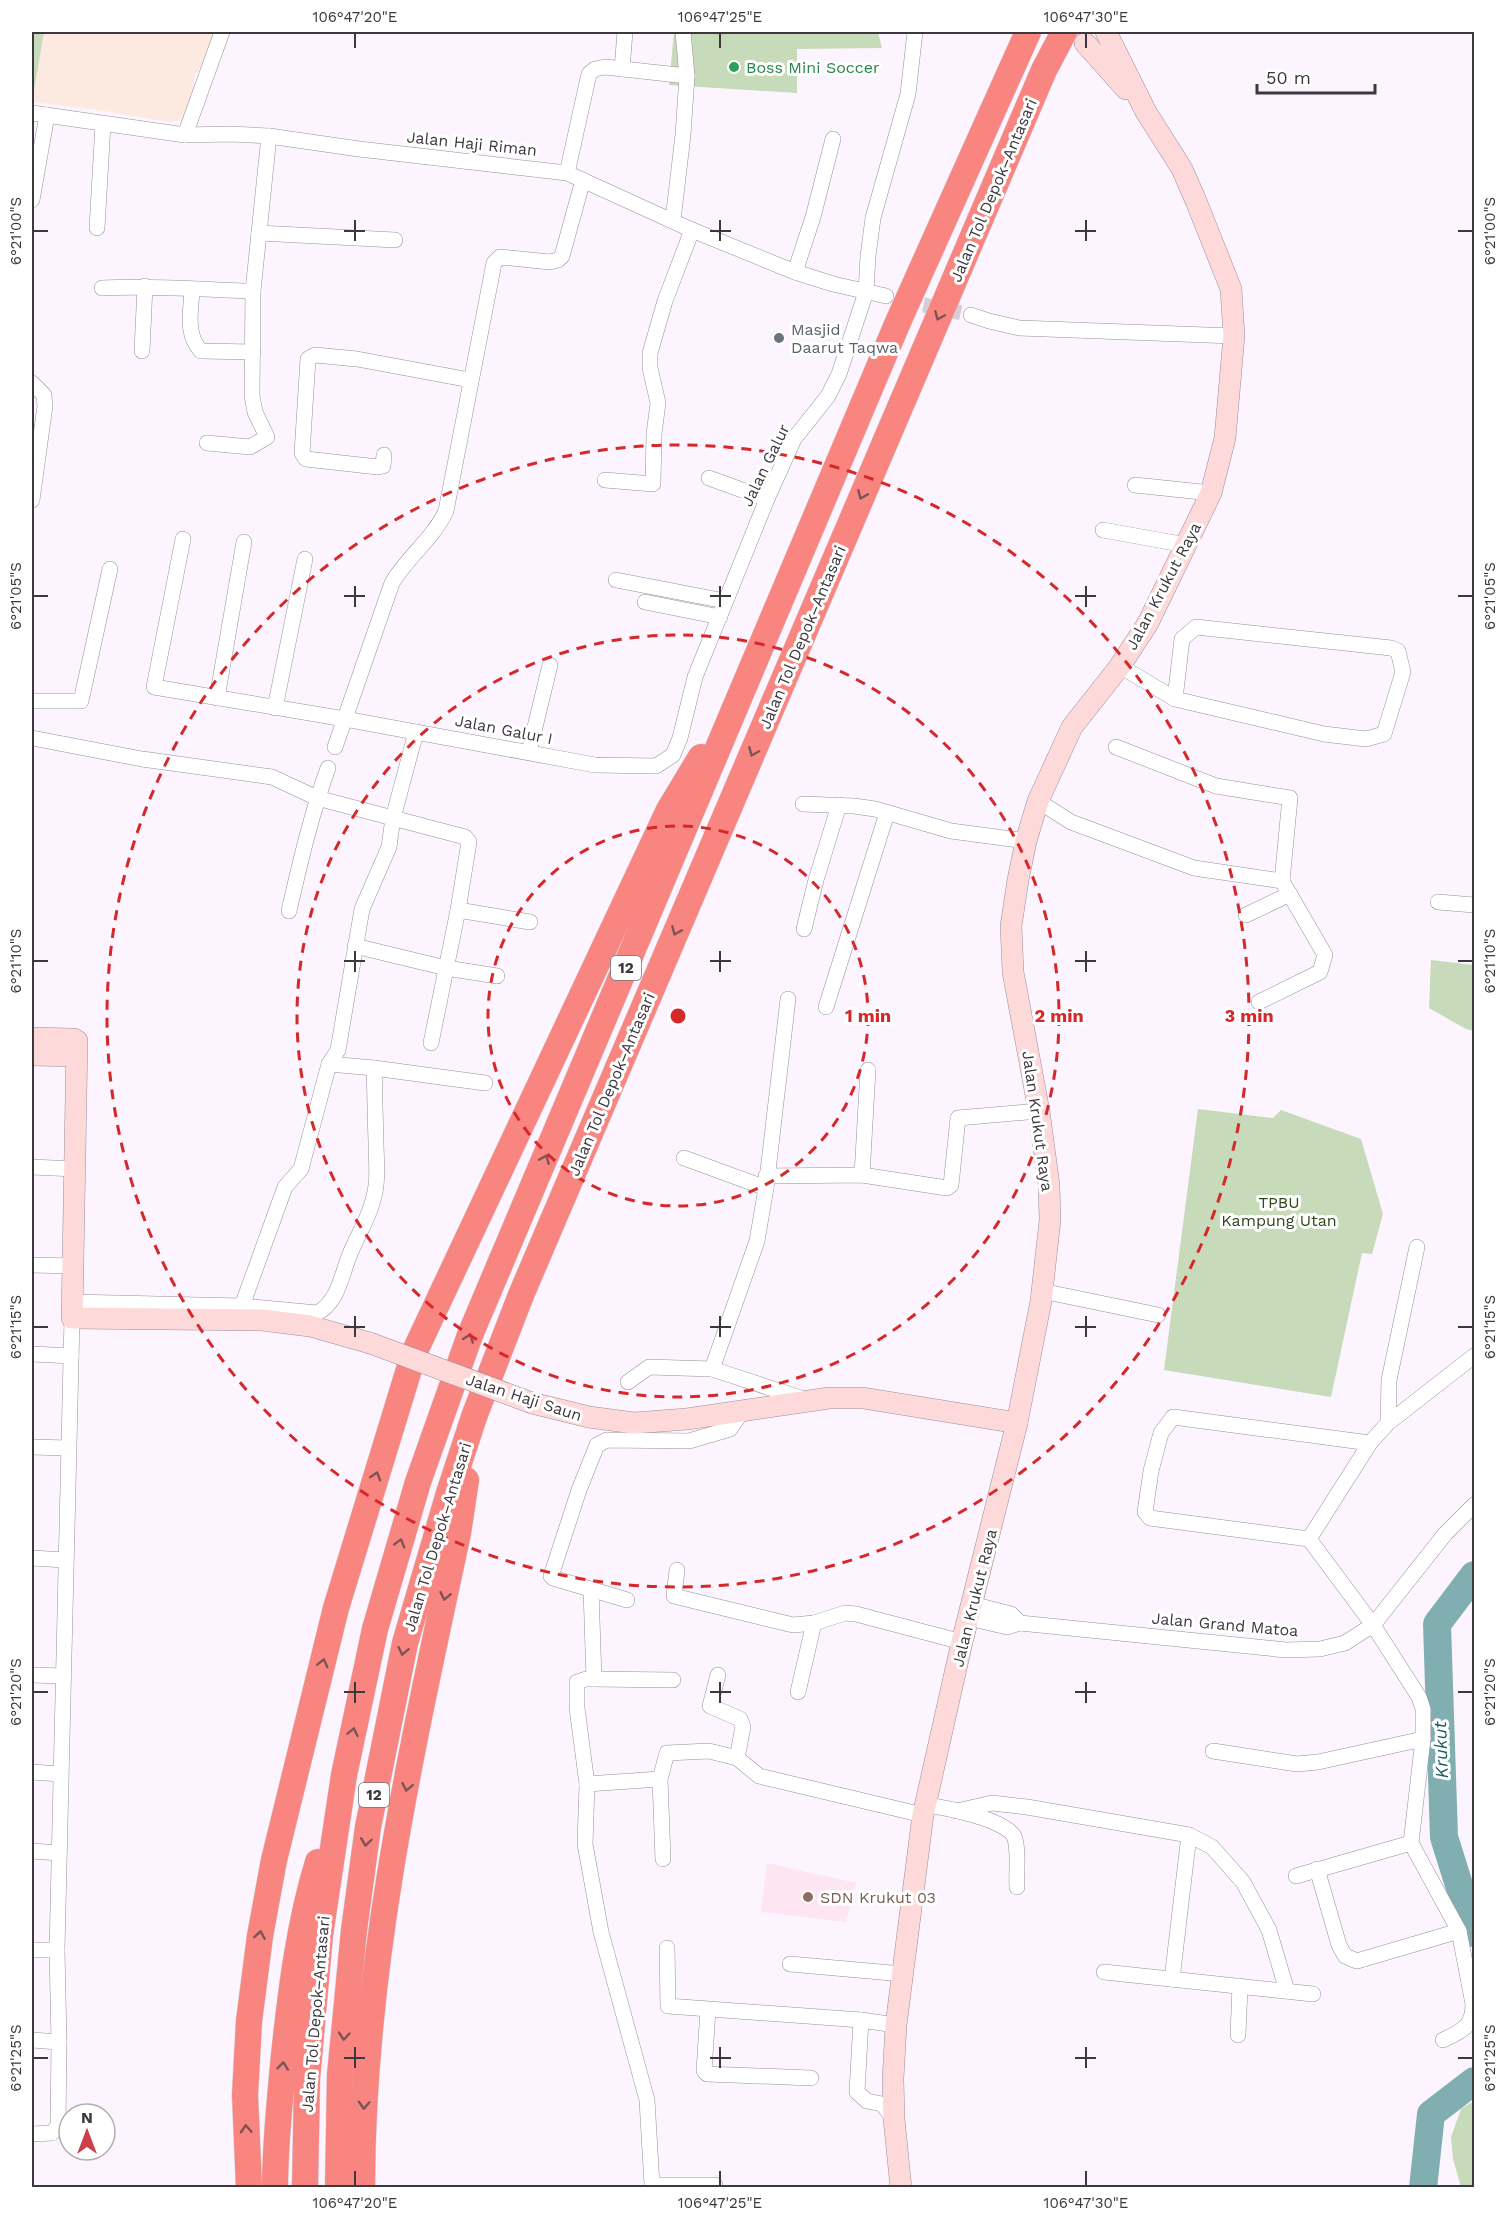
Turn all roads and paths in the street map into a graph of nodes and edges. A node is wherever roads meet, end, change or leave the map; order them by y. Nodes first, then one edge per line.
1 (222, 32) edge
2 (625, 32) edge
3 (683, 32) edge
4 (915, 32) edge
5 (1028, 32) edge
6 (1106, 32) edge
7 (1074, 37) edge
8 (622, 69) junction
9 (687, 76) junction
10 (1146, 112) junction
11 (39, 114) edge
12 (103, 124) junction
13 (185, 135) junction
14 (269, 136) junction
15 (833, 139) dead end
16 (567, 173) junction
17 (583, 180) junction
18 (32, 200) edge
19 (673, 220) junction
20 (98, 228) dead end
21 (692, 230) junction
22 (259, 233) junction
23 (395, 240) dead end
24 (795, 272) junction
25 (145, 286) junction
26 (102, 288) dead end
27 (192, 290) junction
28 (253, 291) junction
29 (866, 292) junction
30 (886, 296) tunnel mouth
31 (971, 315) tunnel mouth
32 (1234, 336) junction
33 (142, 351) dead end
34 (253, 352) junction
35 (470, 380) junction
36 (32, 383) edge
37 (207, 443) dead end
38 (384, 455) dead end
39 (709, 478) dead end
40 (605, 480) dead end
41 (1135, 485) dead end
42 (1211, 493) junction
43 (767, 499) junction
44 (32, 500) edge
45 (1103, 530) dead end
46 (183, 539) dead end
47 (244, 542) dead end
48 (1186, 545) junction
49 (305, 559) dead end
50 (110, 569) dead end
51 (616, 580) dead end
52 (725, 601) junction
53 (645, 602) dead end
54 (720, 617) junction
55 (550, 665) dead end
56 (1120, 666) junction
57 (750, 675) junction
58 (217, 698) junction
59 (1175, 699) junction
60 (32, 701) edge
61 (275, 708) junction
62 (345, 719) junction
63 (417, 732) junction
64 (32, 738) edge
65 (335, 747) dead end
66 (1116, 747) dead end
67 (529, 752) junction
68 (656, 766) joint
69 (328, 768) dead end
70 (317, 798) junction
71 (1038, 801) junction
72 (803, 804) dead end
73 (839, 805) junction
74 (887, 813) junction
75 (393, 818) junction
76 (1026, 841) junction
77 (1286, 887) junction
78 (1438, 902) dead end
79 (1474, 905) edge
80 (458, 910) junction
81 (289, 911) dead end
82 (1246, 915) dead end
83 (530, 922) dead end
84 (804, 929) dead end
85 (355, 946) junction
86 (447, 968) junction
87 (497, 976) dead end
88 (788, 999) dead end
89 (1259, 1002) dead end
90 (826, 1007) dead end
91 (32, 1038) edge
92 (431, 1042) dead end
93 (76, 1048) junction
94 (32, 1055) edge
95 (329, 1064) junction
96 (374, 1068) junction
97 (868, 1070) dead end
98 (485, 1083) dead end
99 (1039, 1111) junction
100 (684, 1158) dead end
101 (32, 1167) edge
102 (75, 1169) junction
103 (862, 1175) junction
104 (766, 1182) junction
105 (1417, 1247) dead end
106 (32, 1265) edge
107 (75, 1266) junction
108 (1042, 1291) junction
109 (242, 1306) junction
110 (73, 1310) junction
111 (1158, 1315) dead end
112 (32, 1354) edge
113 (71, 1356) junction
114 (1474, 1356) edge
115 (712, 1369) junction
116 (628, 1382) dead end
117 (809, 1400) junction
118 (743, 1410) junction
119 (475, 1414) junction
120 (1017, 1423) junction
121 (1388, 1424) junction
122 (1370, 1443) junction
123 (32, 1448) edge
124 (68, 1448) junction
125 (1474, 1505) edge
126 (1309, 1539) junction
127 (32, 1558) edge
128 (65, 1560) junction
129 (676, 1569) dead end
130 (591, 1590) junction
131 (627, 1600) dead end
132 (971, 1611) junction
133 (814, 1623) junction
134 (1373, 1625) junction
135 (962, 1642) junction
136 (32, 1675) edge
137 (718, 1675) dead end
138 (63, 1676) junction
139 (594, 1679) junction
140 (673, 1680) dead end
141 (798, 1692) dead end
142 (1423, 1739) junction
143 (1213, 1751) dead end
144 (736, 1758) junction
145 (32, 1772) edge
146 (60, 1774) junction
147 (344, 1776) junction
148 (660, 1779) junction
149 (587, 1784) junction
150 (924, 1810) junction
151 (957, 1811) junction
152 (1189, 1835) junction
153 (1411, 1843) junction
154 (32, 1851) edge
155 (59, 1853) junction
156 (663, 1859) dead end
157 (1317, 1869) junction
158 (1296, 1876) dead end
159 (1017, 1887) dead end
160 (1459, 1931) junction
161 (667, 1948) dead end
162 (32, 1950) edge
163 (57, 1950) junction
164 (790, 1964) dead end
165 (1104, 1972) dead end
166 (903, 1974) junction
167 (1172, 1979) junction
168 (1240, 1986) junction
169 (1287, 1991) junction
170 (1314, 1994) dead end
171 (708, 2010) junction
172 (861, 2020) junction
173 (896, 2025) junction
174 (1239, 2035) dead end
175 (32, 2040) edge
176 (1443, 2040) dead end
177 (59, 2042) junction
178 (811, 2078) dead end
179 (894, 2119) junction
180 (32, 2134) edge
181 (715, 2185) dead end
182 (652, 2186) edge
183 (249, 2187) edge
184 (275, 2187) edge
185 (305, 2187) edge
186 (338, 2187) edge
187 (362, 2187) edge
188 (901, 2187) edge

1 - 13 street
2 - 8 street
3 - 9 street
4 - 29 street, Jalan Galur
5 - 57 highway, Jalan Tol Depok–Antasari / 12
6 - 10 street, Jalan Krukut Raya
7 - 10 street, Jalan Krukut Raya
7 -> 119 highway, Jalan Tol Depok–Antasari / 12
8 - 9 street
8 - 16 street
9 - 19 street
10 - 32 street, Jalan Krukut Raya
11 - 12 street, Jalan Haji Riman
11 - 18 street
12 - 13 street, Jalan Haji Riman
12 - 20 street
13 - 14 street, Jalan Haji Riman
14 - 16 street, Jalan Haji Riman
14 - 22 street
15 - 24 street
16 - 17 street, Jalan Haji Riman
17 - 19 street, Jalan Haji Riman
17 - 35 street
19 - 21 street, Jalan Haji Riman
21 - 24 street, Jalan Haji Riman
21 - 40 street
22 - 23 street
22 - 28 street
24 - 29 street, Jalan Haji Riman
25 - 26 street
25 - 27 street
25 - 33 street
27 - 28 street
27 - 34 street
28 - 34 street
29 - 30 street, Jalan Haji Riman
29 - 43 street, Jalan Galur
31 - 32 street
32 - 42 street, Jalan Krukut Raya
34 - 37 street
35 - 38 street
35 - 62 street
36 - 44 street
39 - 43 street
41 - 42 street
42 - 48 street, Jalan Krukut Raya
43 - 52 street, Jalan Galur
45 - 48 street
46 - 58 street, Jalan Galur I
47 - 58 street
48 - 56 street, Jalan Krukut Raya
49 - 61 street
50 - 60 street
51 - 52 street
52 - 54 street, Jalan Galur
53 - 54 street
54 - 68 street, Jalan Galur
55 - 67 street
56 - 59 street
56 - 71 street, Jalan Krukut Raya
147 -> 57 highway, Jalan Tol Depok–Antasari / 12
183 -> 57 highway
58 - 61 street, Jalan Galur I
59 - 59 street
61 - 62 street, Jalan Galur I
62 - 63 street, Jalan Galur I
62 - 65 street
63 - 67 street, Jalan Galur I
63 - 75 street
64 - 70 street
66 - 77 street
67 - 68 street, Jalan Galur I
69 - 70 street
70 - 75 street
70 - 81 street
71 - 76 street, Jalan Krukut Raya
71 - 77 street
72 - 73 street
73 - 74 street
73 - 84 street
74 - 76 street
74 - 90 street
75 - 80 street
75 - 85 street
76 - 99 street, Jalan Krukut Raya
77 - 82 street
77 - 89 street
78 - 79 street
80 - 83 street
80 - 86 street
85 - 86 street
85 - 95 street
86 - 87 street
86 - 92 street
88 - 104 street
91 - 93 street
93 - 94 street
93 - 102 street
95 - 96 street
95 - 109 street
96 - 98 street
96 - 109 street
97 - 103 street
99 - 103 street
99 - 108 street, Jalan Krukut Raya
100 - 104 street
101 - 102 street
102 - 107 street
103 - 104 street
104 - 115 street
105 - 121 street
106 - 107 street
107 - 110 street
108 - 111 street
108 - 120 street, Jalan Krukut Raya
109 - 110 street
110 - 113 street
110 - 118 street, Jalan Haji Saun, bridge
112 - 113 street
113 - 124 street
114 - 121 street
115 - 116 street
115 - 117 street
117 - 118 street, Jalan Haji Saun
117 - 120 street, Jalan Haji Saun
118 - 130 street
119 -> 186 highway, Jalan Tol Depok–Antasari / 12
119 -> 187 highway
120 - 132 street, Jalan Krukut Raya
121 - 122 street
122 - 126 street
122 - 126 street
123 - 124 street
124 - 128 street
125 - 134 street, Jalan Grand Matoa
126 - 134 street
127 - 128 street
128 - 138 street
129 - 133 street
130 - 131 street
130 - 139 street
132 - 134 street, Jalan Grand Matoa
132 - 135 street, Jalan Krukut Raya
133 - 135 street
133 - 141 street
134 - 142 street
135 - 150 street, Jalan Krukut Raya
136 - 138 street
137 - 144 street
138 - 146 street
139 - 140 street
139 - 149 street
142 - 143 street
142 - 153 street
144 - 148 street
144 - 150 street
145 - 146 street
146 - 155 street
184 -> 147 highway
147 - 185 highway, Jalan Tol Depok–Antasari / 12
148 - 149 street
148 - 156 street
149 - 182 street
150 - 151 street
150 - 166 street, Jalan Krukut Raya
151 - 152 street
151 - 159 street
152 - 167 street
152 - 169 street
153 - 157 street
153 - 160 street
154 - 155 street
155 - 163 street
157 - 158 street
157 - 160 street
160 - 176 street
161 - 171 street
162 - 163 street
163 - 177 street
164 - 166 street
165 - 167 street
166 - 173 street, Jalan Krukut Raya
167 - 168 street
168 - 169 street
168 - 174 street
169 - 170 street
171 - 172 street
171 - 178 street
172 - 173 street
172 - 179 street
173 - 179 street, Jalan Krukut Raya
175 - 177 street
177 - 180 street
179 - 188 street, Jalan Krukut Raya
181 - 182 street

